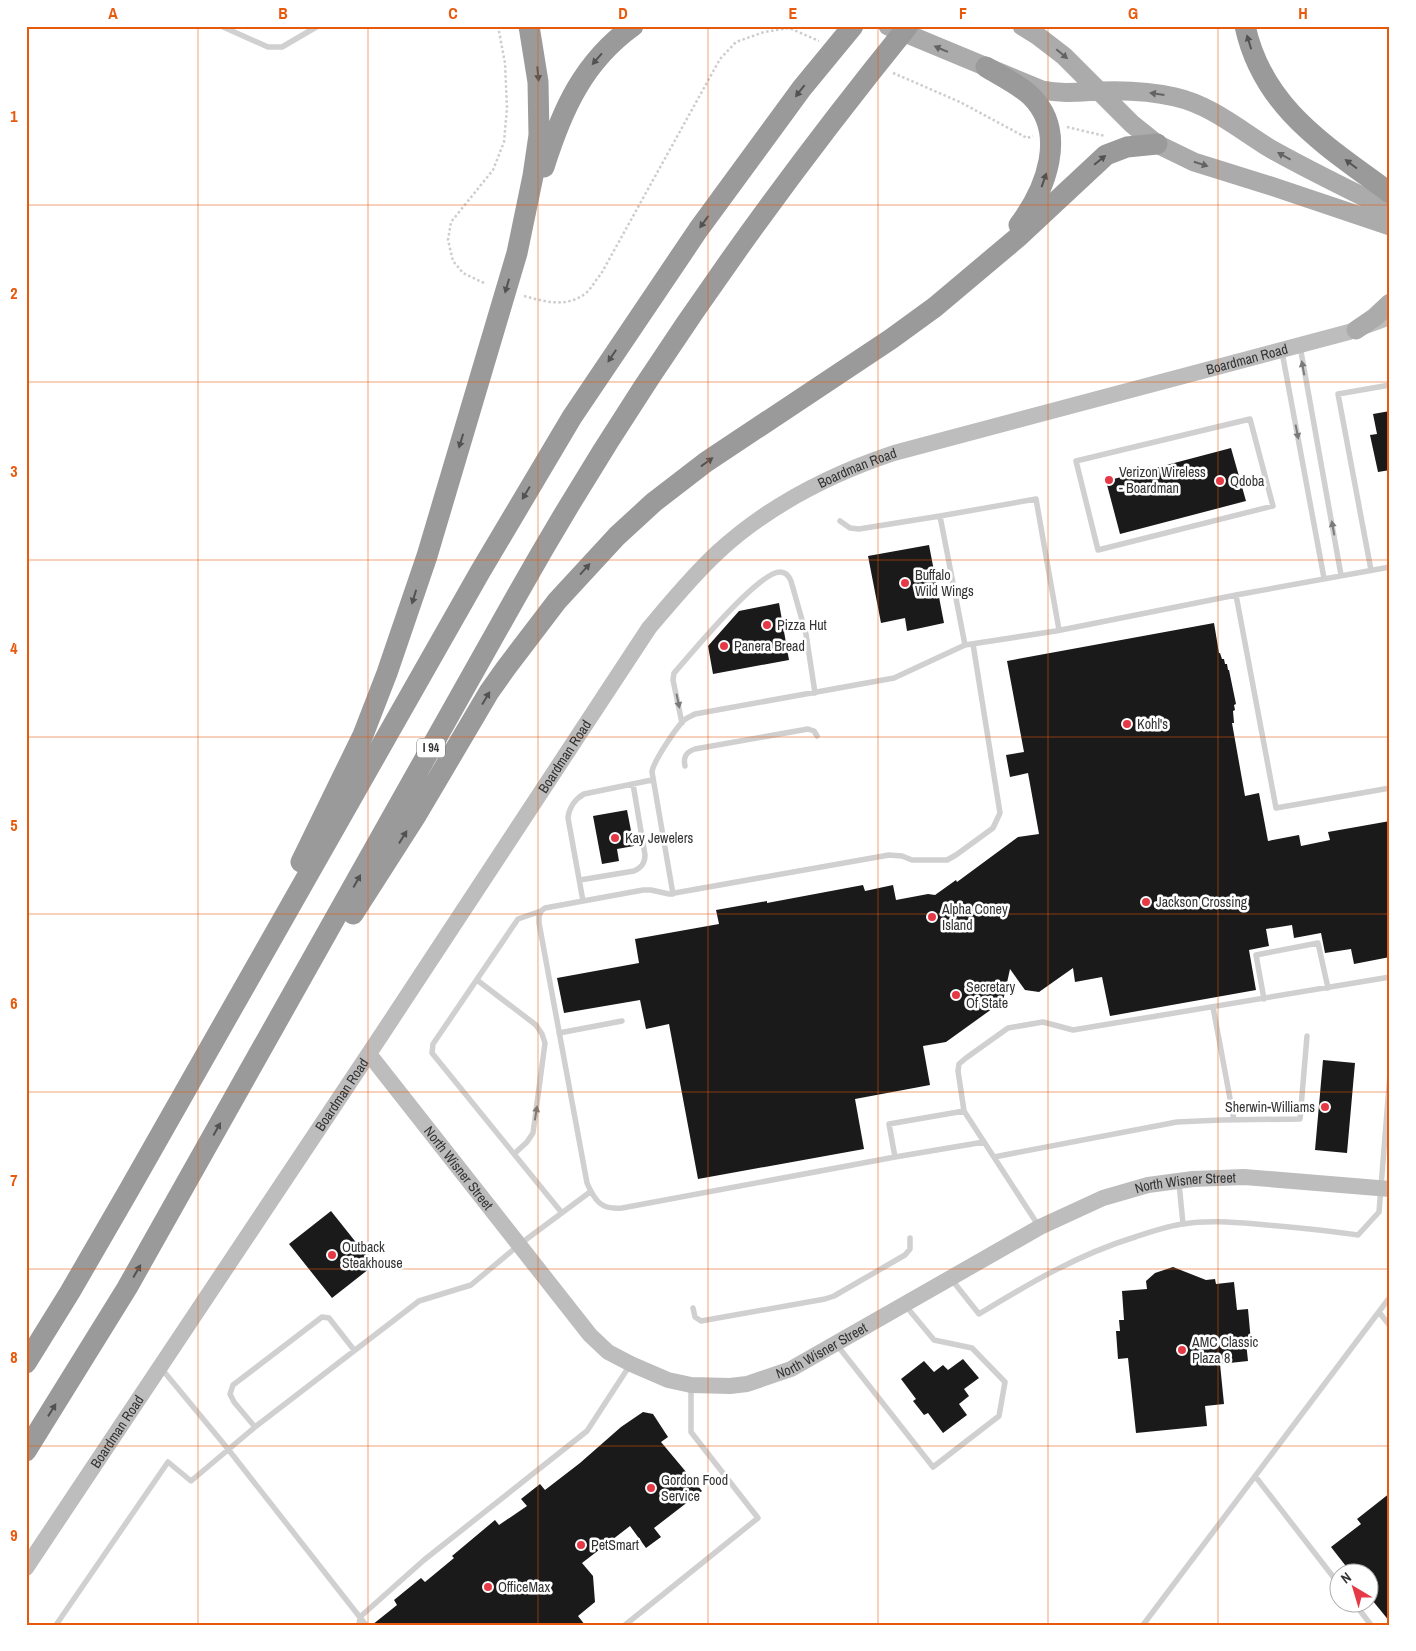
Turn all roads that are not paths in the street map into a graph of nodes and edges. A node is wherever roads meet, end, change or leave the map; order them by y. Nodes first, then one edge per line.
1 (221, 26) edge
2 (318, 26) edge
3 (530, 26) edge
4 (633, 26) edge
5 (853, 26) edge
6 (888, 26) edge
7 (908, 26) edge
8 (1022, 26) edge
9 (1244, 26) edge
10 (986, 67) junction
11 (1099, 91) junction
12 (1157, 144) junction
13 (1390, 193) edge
14 (1390, 210) edge
15 (1369, 218) junction
16 (1390, 226) edge
17 (1390, 237) edge
18 (517, 252) junction
19 (946, 297) junction
20 (1390, 303) edge
21 (1390, 317) edge
22 (1356, 330) junction
23 (1299, 345) junction
24 (1281, 350) junction
25 (1390, 385) edge
26 (1076, 461) joint
27 (940, 516) junction
28 (840, 521) dead end
29 (1390, 567) edge
30 (1371, 570) junction
31 (1341, 576) junction
32 (1324, 578) junction
33 (1236, 595) junction
34 (1059, 630) junction
35 (974, 644) junction
36 (965, 645) junction
37 (815, 693) junction
38 (682, 723) junction
39 (817, 736) dead end
40 (685, 766) dead end
41 (652, 780) junction
42 (633, 784) junction
43 (1390, 788) edge
44 (580, 880) junction
45 (673, 894) junction
46 (584, 901) junction
47 (541, 911) junction
48 (1390, 977) edge
49 (477, 980) junction
50 (1328, 988) junction
51 (1264, 999) junction
52 (1213, 1007) junction
53 (622, 1021) dead end
54 (559, 1033) junction
55 (1307, 1036) dead end
56 (269, 1038) junction
57 (369, 1054) junction
58 (1390, 1074) edge
59 (192, 1080) junction
60 (964, 1111) junction
61 (1234, 1120) junction
62 (1388, 1127) edge
63 (984, 1142) junction
64 (514, 1154) junction
65 (895, 1157) junction
66 (994, 1157) junction
67 (1179, 1181) junction
68 (1385, 1188) edge
69 (590, 1192) junction
70 (562, 1213) junction
71 (1183, 1224) junction
72 (1040, 1227) junction
73 (910, 1238) dead end
74 (520, 1244) junction
75 (951, 1278) junction
76 (1390, 1298) edge
77 (904, 1305) junction
78 (693, 1308) dead end
79 (1379, 1312) junction
80 (1390, 1326) edge
81 (836, 1344) junction
82 (354, 1350) junction
83 (26, 1363) edge
84 (631, 1364) junction
85 (161, 1368) junction
86 (691, 1385) junction
87 (255, 1427) junction
88 (228, 1449) junction
89 (26, 1451) edge
90 (1255, 1476) junction
91 (26, 1568) edge
92 (1328, 1570) edge
93 (1363, 1614) edge
94 (360, 1617) junction
95 (56, 1625) edge
96 (359, 1625) edge
97 (366, 1625) edge
98 (625, 1625) edge
99 (1143, 1625) edge
100 (1371, 1625) edge

1 - 2 lane
3 -> 18 highway
4 -> 18 highway
5 -> 59 highway
10 -> 6 main road
56 -> 7 highway, I 94
8 -> 11 main road
13 -> 9 highway
10 - 11 main road
19 -> 10 highway
11 - 12 main road
14 -> 11 main road
12 -> 15 main road
19 -> 12 highway
15 - 16 main road
15 - 17 main road
18 -> 59 highway
56 -> 19 highway
20 - 22 main road
21 - 22 main road, Boardman Road
22 - 23 main road, Boardman Road
23 - 24 main road, Boardman Road
31 -> 23 lane
24 -> 32 lane
24 - 57 main road, Boardman Road
25 - 30 lane
26 - 26 lane
27 - 28 lane
27 - 34 lane
27 - 36 lane
29 - 30 lane
30 - 31 lane
31 - 32 lane
32 - 33 lane
33 - 34 lane
33 - 43 lane
34 - 35 lane
35 - 36 lane
35 - 45 lane
36 - 37 lane
37 - 38 lane
37 -> 38 lane
38 - 41 lane
39 - 40 lane
41 - 42 lane
41 - 45 lane
42 - 44 lane
42 - 44 lane
44 - 46 lane
45 - 46 lane
46 - 47 lane
47 - 49 lane
47 - 54 lane
48 - 50 lane
64 -> 49 lane
49 - 64 lane
50 - 51 lane
50 - 51 lane
51 - 52 lane
52 - 60 lane
52 - 61 lane
53 - 54 lane
54 - 69 lane
55 - 61 lane
89 -> 56 highway, I 94
57 - 74 main road, North Wisner Street
57 - 85 main road, Boardman Road
58 - 62 lane
59 - 83 highway
60 - 63 lane
60 - 65 lane
61 - 66 lane
62 - 68 lane
63 - 65 lane
63 - 66 lane
64 - 70 lane
65 - 69 lane
66 - 72 lane
67 - 68 main road, North Wisner Street
67 - 71 lane
67 - 72 main road, North Wisner Street
68 - 71 lane
69 - 70 lane
70 - 74 lane
71 - 75 lane
72 - 75 main road, North Wisner Street
73 - 78 lane
74 - 82 lane
74 - 84 main road, North Wisner Street
75 - 77 main road, North Wisner Street
76 - 79 lane
77 - 81 main road, North Wisner Street
77 - 81 lane
79 - 80 lane
79 - 90 lane
81 - 86 main road, North Wisner Street
82 - 87 lane
82 - 87 lane
84 - 86 main road, North Wisner Street
84 - 94 lane
85 - 88 lane
85 - 91 main road, Boardman Road
86 - 98 lane
87 - 88 lane
88 - 94 lane
88 - 95 lane
90 - 92 lane
90 - 99 lane
93 - 100 lane
94 - 96 lane
94 - 97 lane

